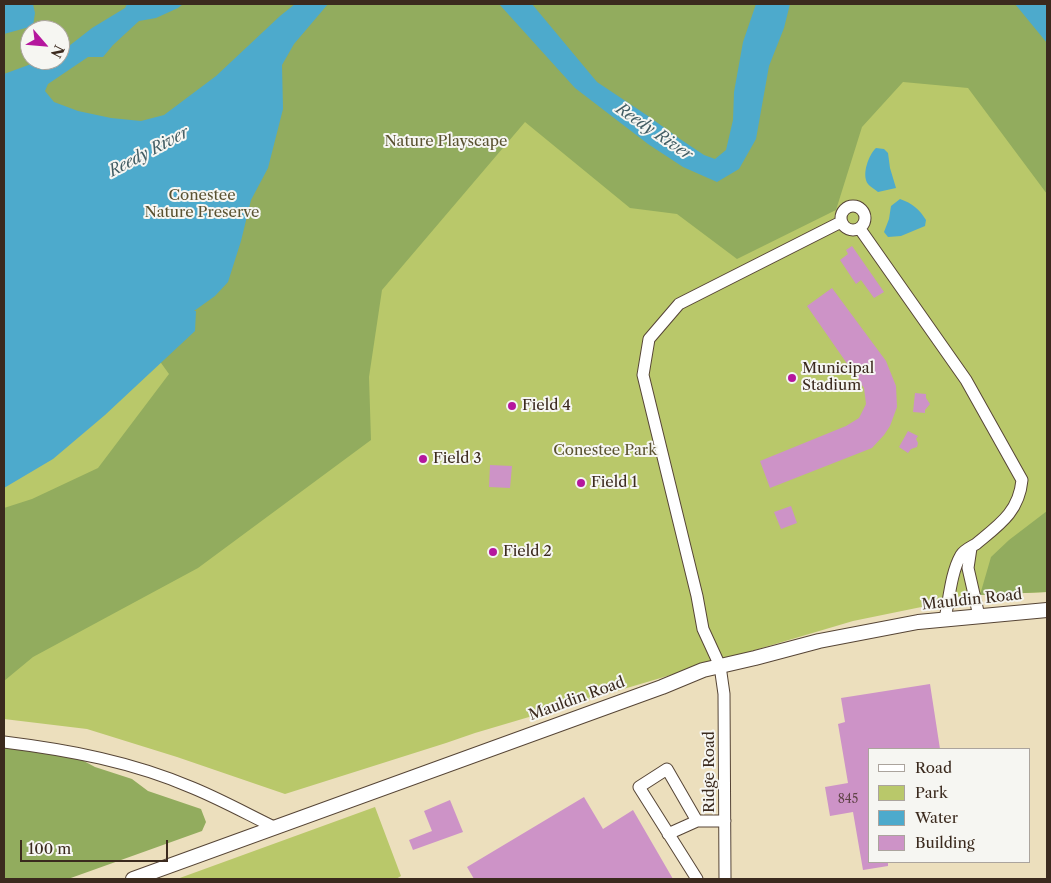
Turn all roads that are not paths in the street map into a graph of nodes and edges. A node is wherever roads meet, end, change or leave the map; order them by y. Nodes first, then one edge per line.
1 (841, 222) junction
2 (860, 229) junction
3 (971, 548) junction
4 (1047, 610) edge
5 (979, 616) junction
6 (945, 619) junction
7 (720, 666) junction
8 (4, 742) edge
9 (697, 821) junction
10 (725, 821) junction
11 (276, 828) junction
12 (668, 834) junction
13 (133, 879) edge
14 (696, 879) edge
15 (725, 879) edge

1 - 2 street
1 - 2 street
1 - 7 street, Ridge Road
2 - 3 street
3 - 5 street
3 - 6 street
4 - 5 main road, Mauldin Road
5 - 6 main road, Mauldin Road
6 - 7 main road, Mauldin Road
7 - 10 street, Ridge Road
7 - 11 main road, Mauldin Road
8 - 11 street
9 - 10 street
9 - 12 street
9 - 12 street
10 - 15 street, Ridge Road
11 - 13 main road, Mauldin Road
12 - 14 street

